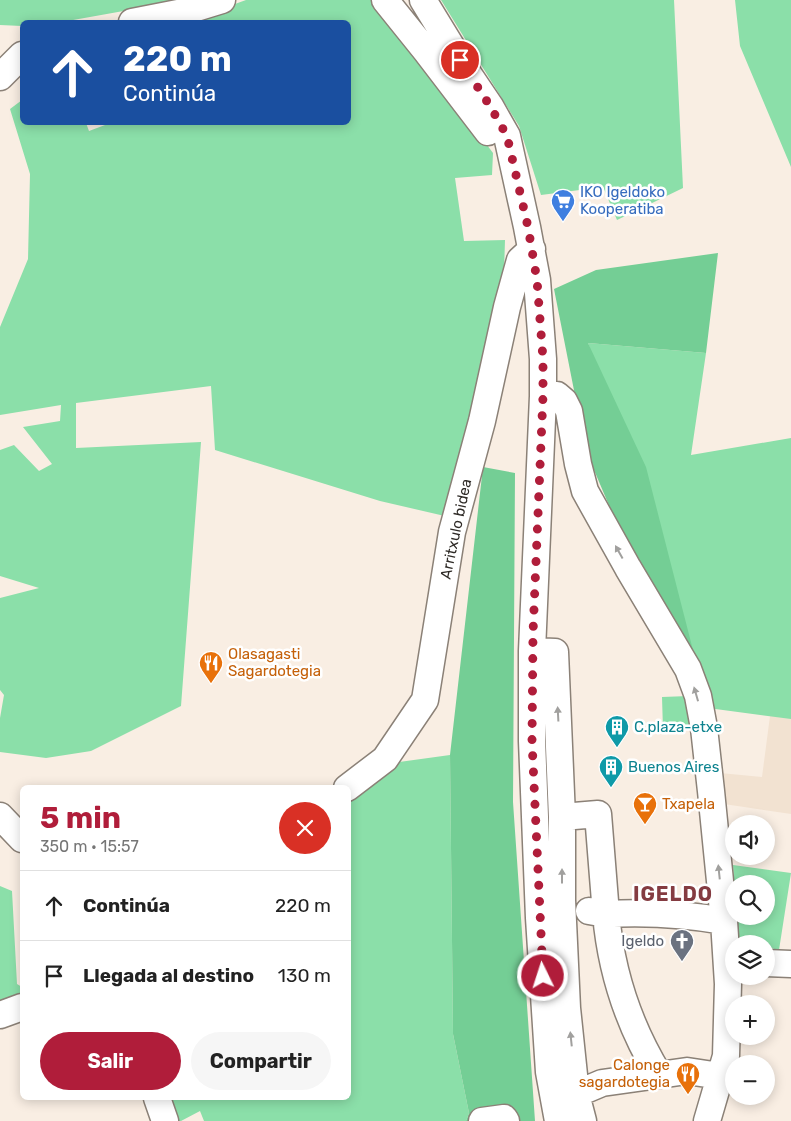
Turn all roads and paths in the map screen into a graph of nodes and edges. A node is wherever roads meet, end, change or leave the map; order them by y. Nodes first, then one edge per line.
1 (222, 0) edge
2 (385, 0) edge
3 (423, 0) edge
4 (142, 20) edge
5 (20, 56) edge
6 (0, 76) edge
7 (513, 169) junction
8 (532, 249) junction
9 (543, 396) junction
10 (532, 651) junction
11 (351, 785) edge
12 (0, 816) edge
13 (562, 817) junction
14 (20, 837) edge
15 (597, 912) junction
16 (724, 921) junction
17 (726, 935) edge
18 (775, 963) edge
19 (791, 964) edge
20 (728, 985) edge
21 (20, 1008) edge
22 (0, 1015) edge
23 (659, 1075) junction
24 (720, 1076) junction
25 (576, 1094) junction
26 (157, 1100) edge
27 (165, 1121) edge
28 (482, 1121) edge
29 (506, 1121) edge
30 (558, 1121) edge
31 (583, 1121) edge
32 (707, 1121) edge

1 - 4 street
2 - 7 street
3 - 7 street
5 - 6 street
7 - 8 street
8 - 9 street
8 - 11 street, Arritxulo bidea
9 - 10 street
16 -> 9 street
13 -> 10 street
10 - 30 street
12 - 14 street
13 - 15 street
25 -> 13 street
15 - 16 street
15 - 23 street
16 - 17 street
18 - 19 street
20 - 24 street
21 - 22 street
23 - 24 street
23 - 25 street
24 - 32 street
25 - 31 street
26 - 27 street
28 - 29 street

